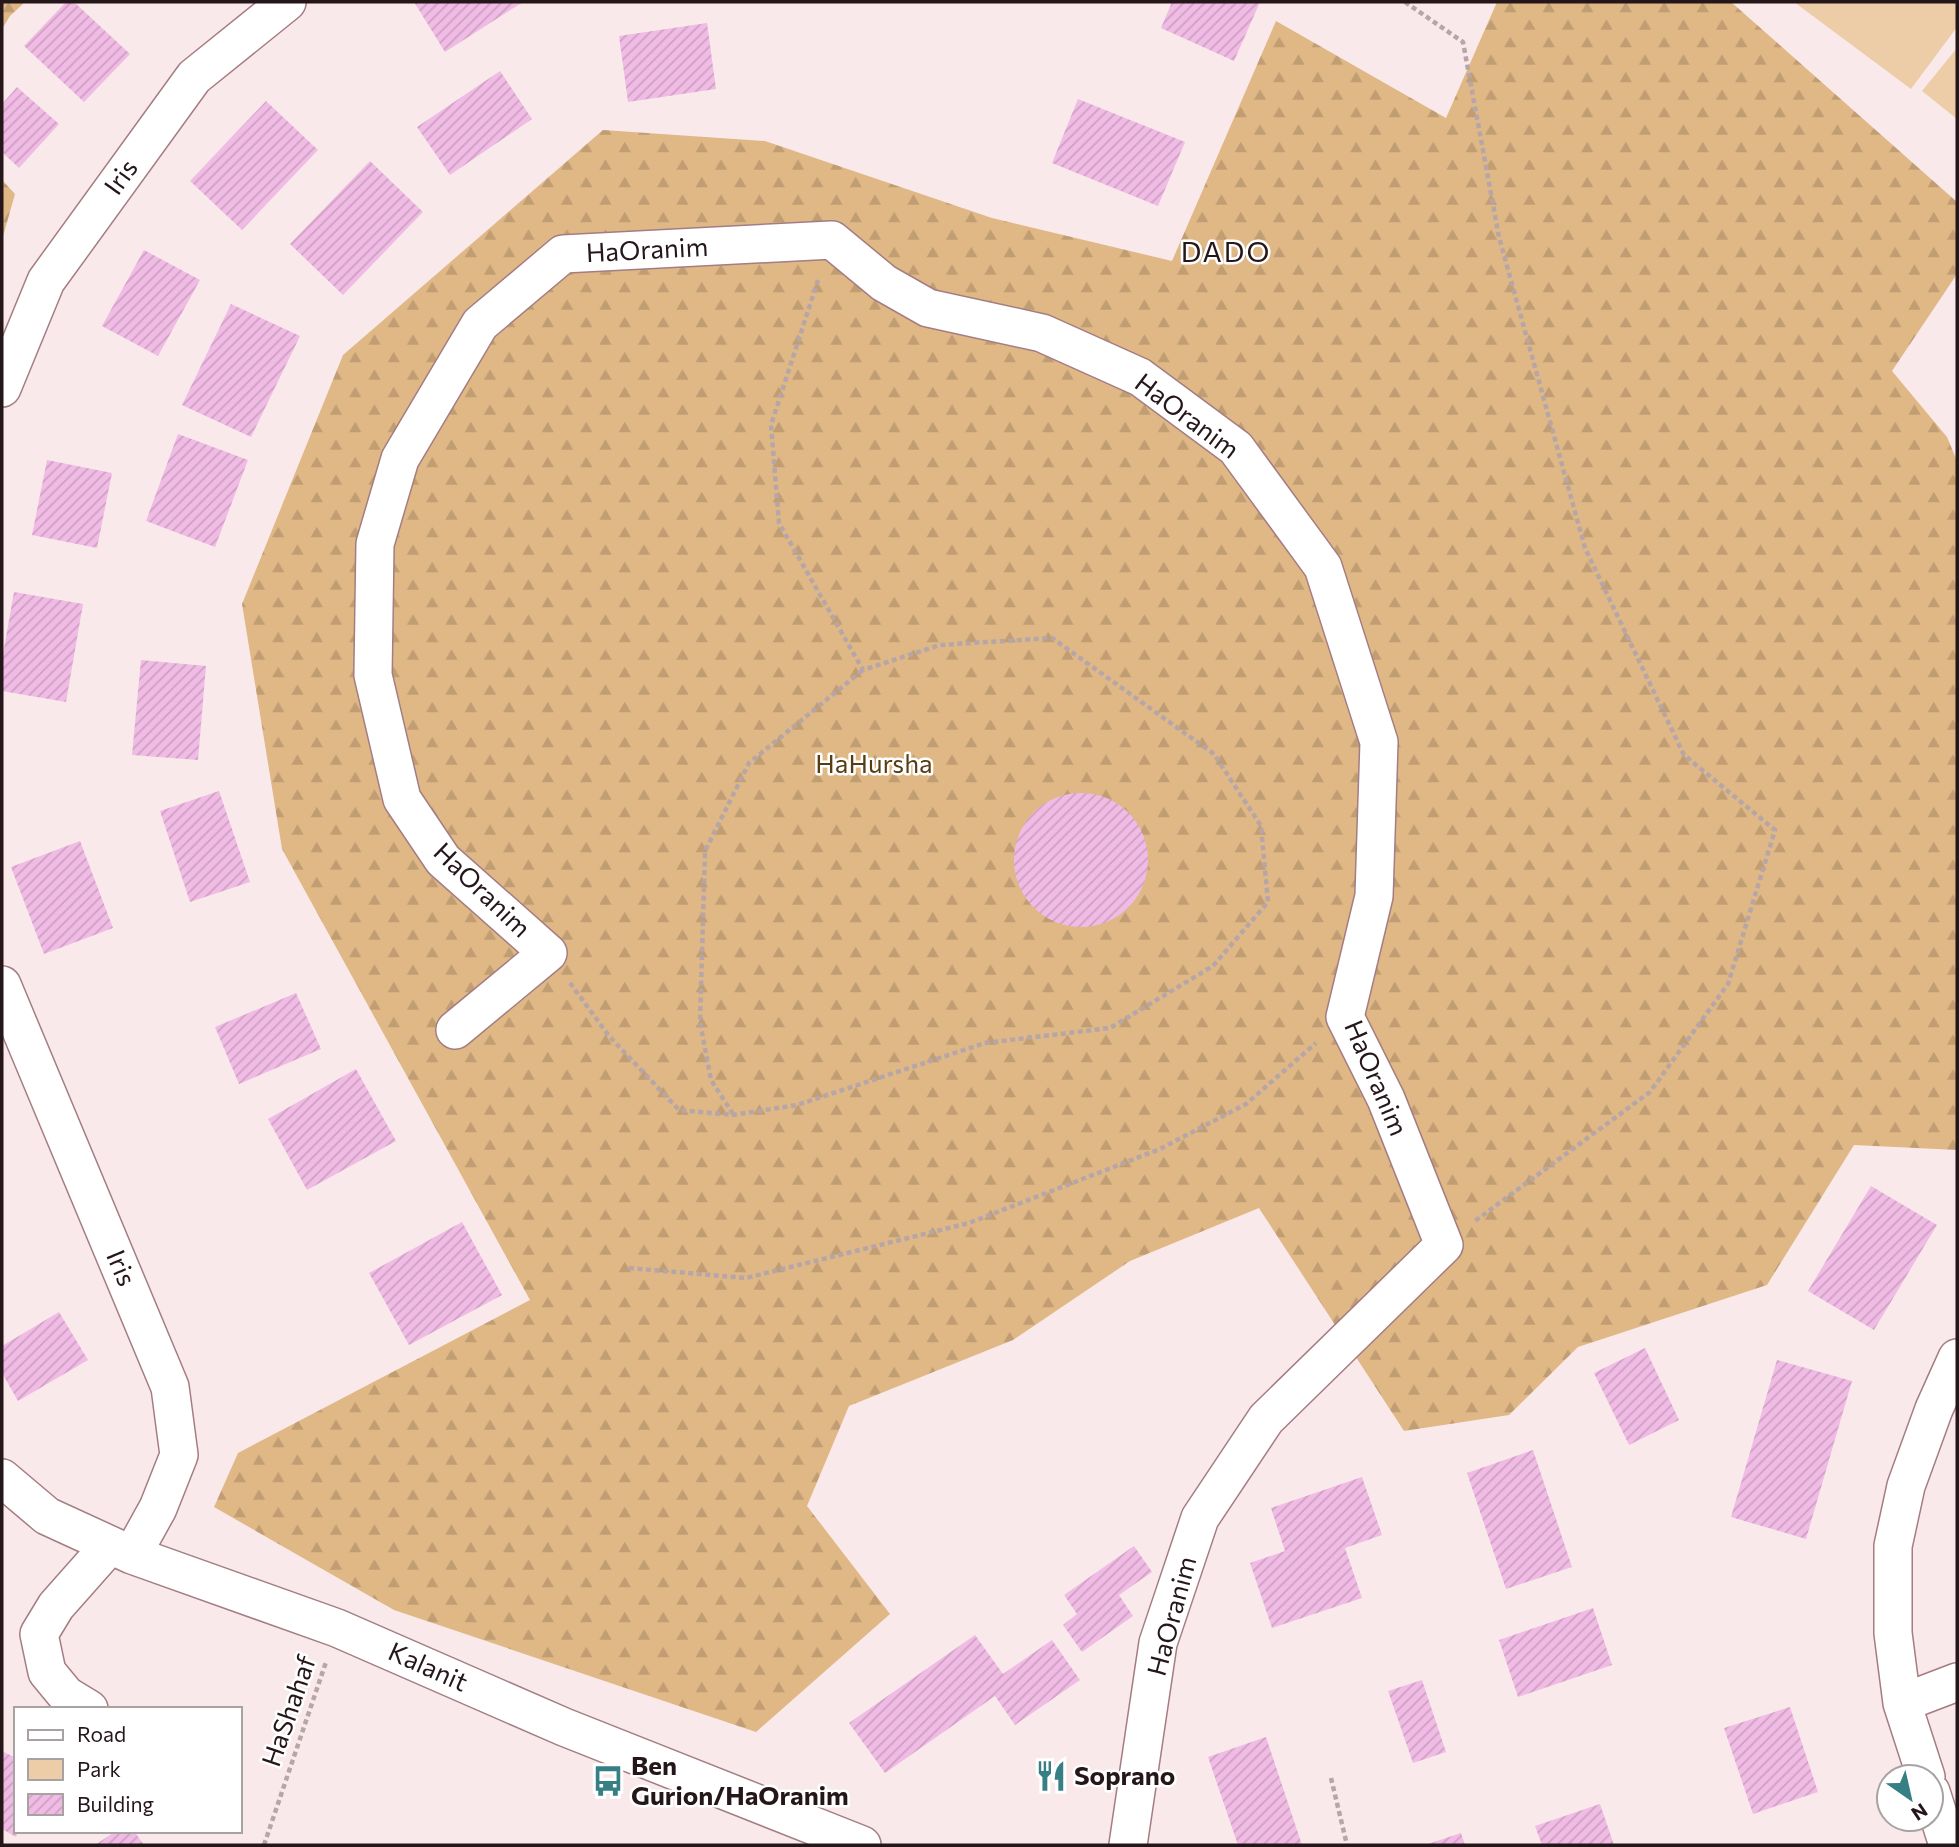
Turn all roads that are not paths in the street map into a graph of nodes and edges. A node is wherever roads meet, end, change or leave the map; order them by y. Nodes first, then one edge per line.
1 (287, 2) edge
2 (2, 388) edge
3 (2, 985) edge
4 (455, 1030) dead end
5 (1957, 1358) edge
6 (2, 1478) edge
7 (121, 1550) junction
8 (1957, 1682) edge
9 (1902, 1703) junction
10 (86, 1707) edge
11 (1921, 1763) edge
12 (862, 1845) edge
13 (1128, 1845) edge

1 - 2 street, Iris
3 - 7 street, Iris
4 - 13 street, HaOranim
5 - 9 street
6 - 7 street, Kalanit
7 - 10 street, Iris
7 - 12 street, Kalanit
8 - 9 street
9 - 11 street

